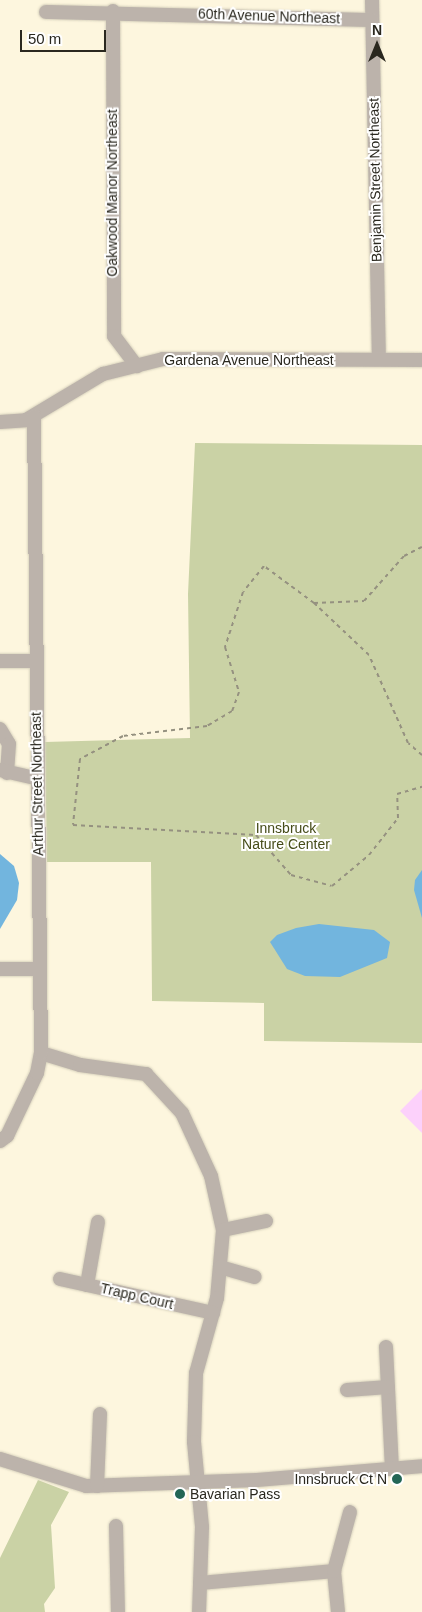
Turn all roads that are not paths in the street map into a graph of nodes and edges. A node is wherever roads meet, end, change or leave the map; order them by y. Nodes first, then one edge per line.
1 (372, 0) edge
2 (113, 11) junction
3 (46, 12) dead end
4 (372, 20) junction
5 (379, 360) junction
6 (422, 360) edge
7 (137, 366) junction
8 (34, 416) junction
9 (0, 422) edge
10 (0, 661) edge
11 (34, 661) junction
12 (0, 729) edge
13 (3, 772) edge
14 (38, 779) junction
15 (0, 969) edge
16 (40, 969) junction
17 (41, 1053) junction
18 (0, 1141) edge
19 (266, 1221) dead end
20 (98, 1222) dead end
21 (223, 1230) junction
22 (220, 1267) junction
23 (255, 1277) dead end
24 (60, 1279) dead end
25 (87, 1285) junction
26 (213, 1313) junction
27 (386, 1347) dead end
28 (388, 1387) junction
29 (347, 1390) dead end
30 (100, 1414) dead end
31 (0, 1459) edge
32 (422, 1466) edge
33 (392, 1469) junction
34 (197, 1483) junction
35 (97, 1486) junction
36 (350, 1512) dead end
37 (116, 1526) dead end
38 (334, 1571) junction
39 (200, 1583) junction
40 (118, 1612) edge
41 (199, 1612) edge
42 (338, 1612) edge

1 - 4 street, Benjamin Street Northeast
2 - 3 street, 60th Avenue Northeast
2 - 4 street, 60th Avenue Northeast
2 - 7 street, Oakwood Manor Northeast
4 - 5 street, Benjamin Street Northeast
5 - 6 street, Gardena Avenue Northeast
5 - 7 street, Gardena Avenue Northeast
7 - 8 street, Gardena Avenue Northeast
8 - 9 street, Gardena Avenue Northeast
8 - 11 street, Arthur Street Northeast
10 - 11 street
11 - 14 street, Arthur Street Northeast
12 - 13 street
13 - 14 street
14 - 16 street, Arthur Street Northeast
15 - 16 street
16 - 17 street, Arthur Street Northeast
17 - 18 street, Arthur Street Northeast
17 - 21 street
19 - 21 street
20 - 25 street
21 - 22 street
22 - 23 street
22 - 26 street
24 - 25 street, Trapp Court
25 - 26 street, Trapp Court
26 - 34 street
27 - 28 street
28 - 29 street
28 - 33 street
30 - 35 street
31 - 35 street
32 - 33 street
33 - 34 street
34 - 35 street
34 - 39 street
36 - 38 street
37 - 40 street
38 - 39 street
38 - 42 street
39 - 41 street

